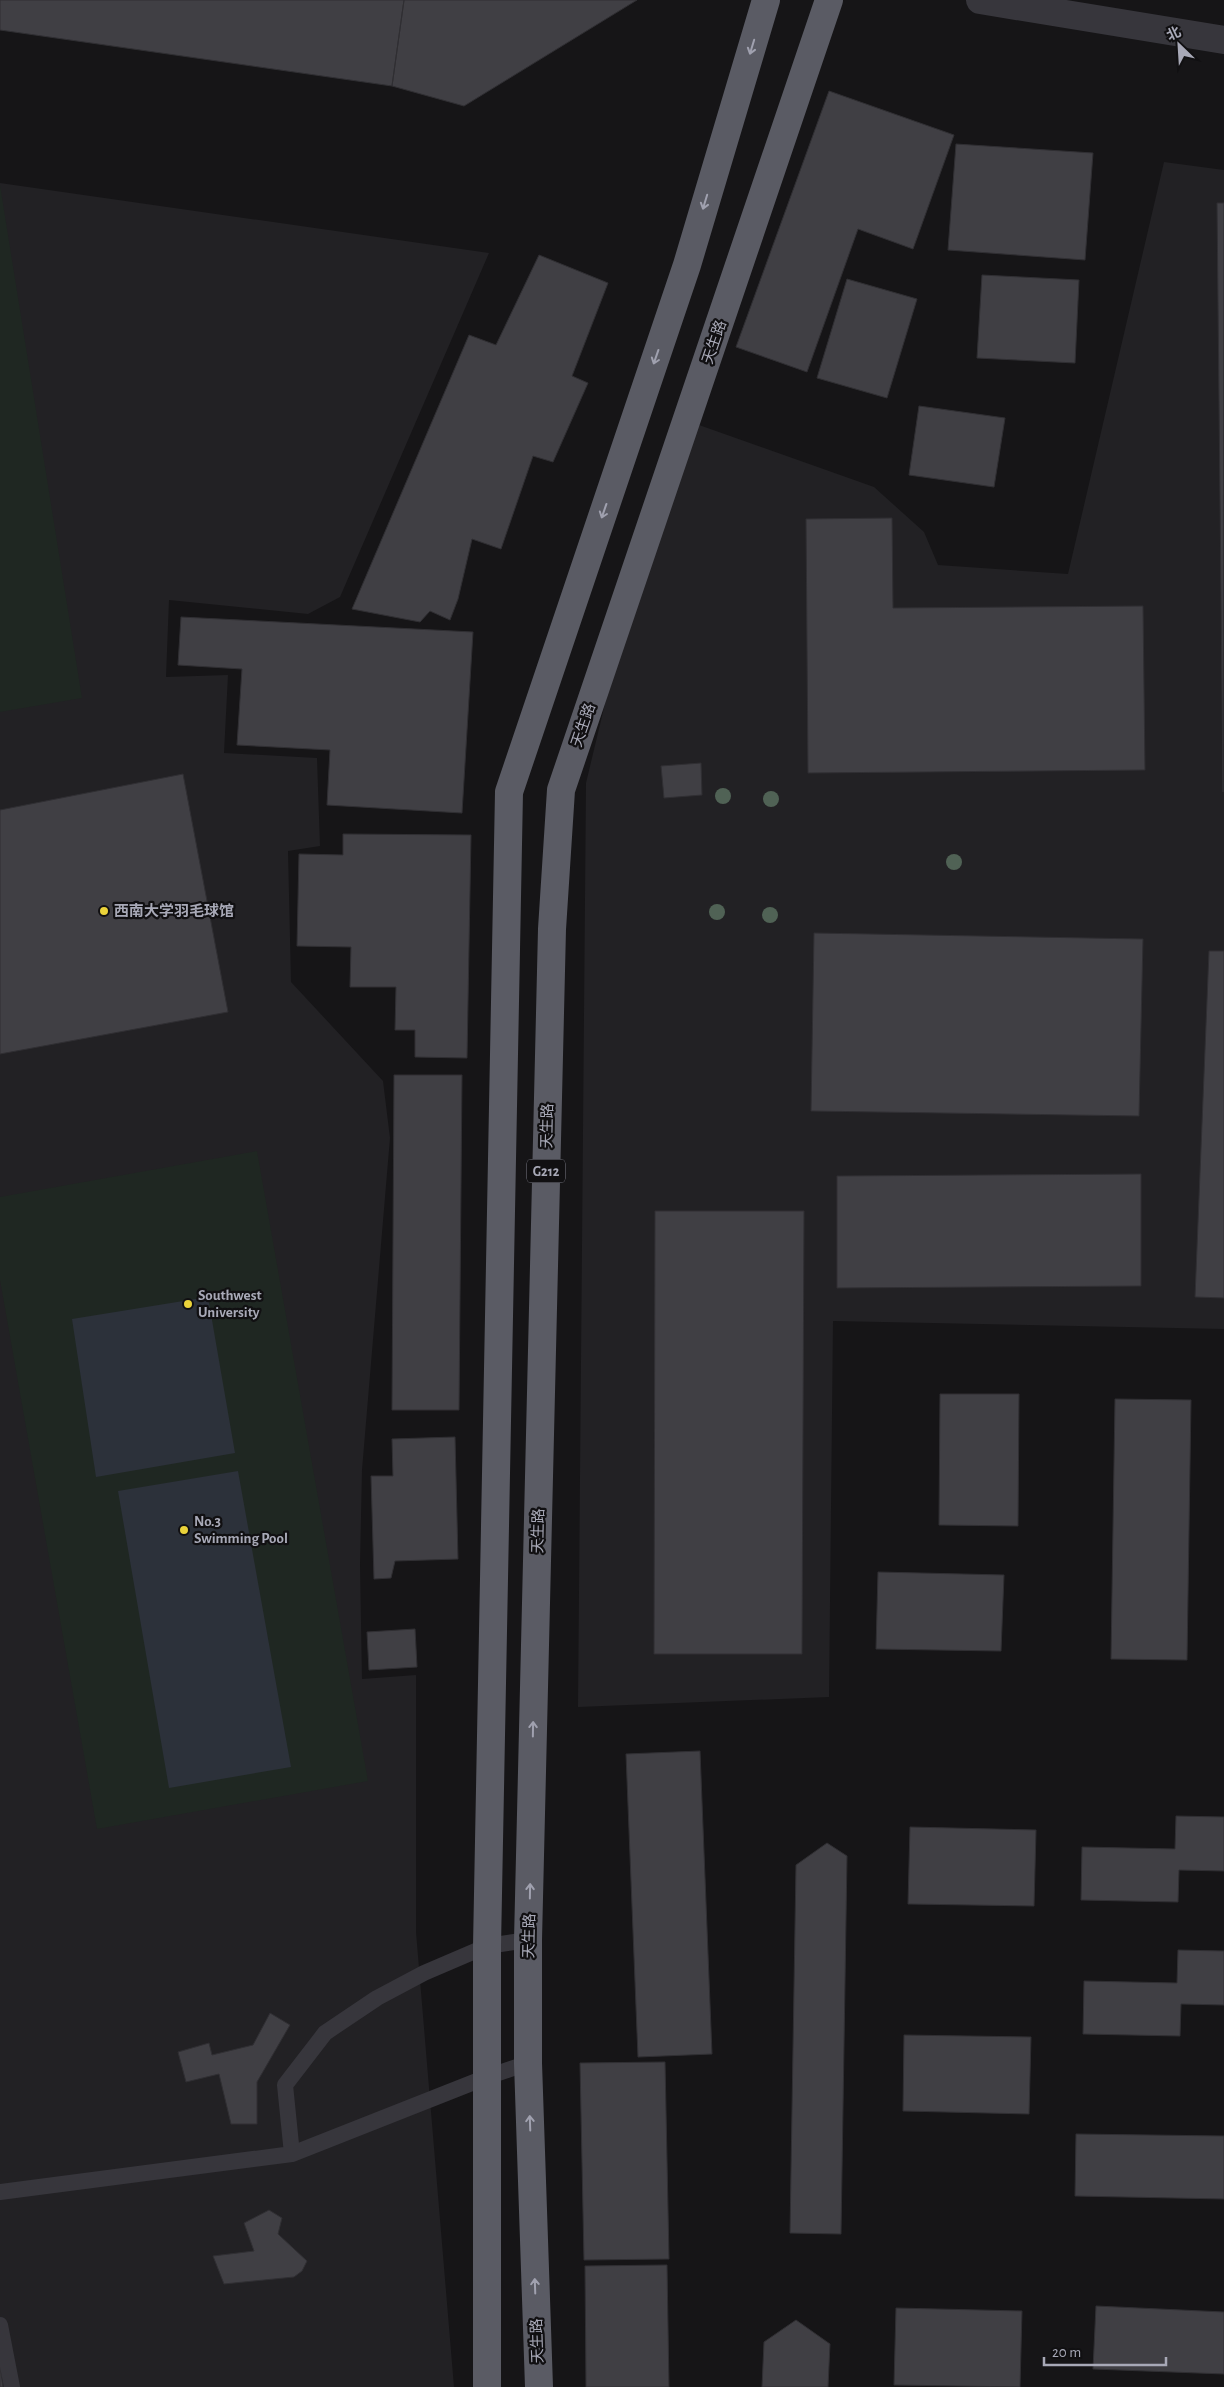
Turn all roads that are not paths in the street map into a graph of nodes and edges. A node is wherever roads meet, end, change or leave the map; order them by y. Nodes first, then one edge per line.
1 (766, 0) edge
2 (829, 0) edge
3 (980, 0) edge
4 (1224, 40) edge
5 (528, 1940) junction
6 (487, 1946) junction
7 (528, 2063) junction
8 (487, 2077) junction
9 (292, 2154) junction
10 (0, 2192) edge
11 (0, 2325) edge
12 (12, 2387) edge
13 (487, 2387) edge
14 (539, 2387) edge

1 -> 6 highway
5 -> 2 highway, 天生路 / G212
3 - 4 street
5 - 6 lane
5 - 7 highway, 天生路 / G212
6 - 8 highway
6 - 9 lane
7 - 8 lane
14 -> 7 highway, 天生路 / G212
8 - 9 lane
8 - 13 highway
9 - 10 lane
11 - 12 lane

